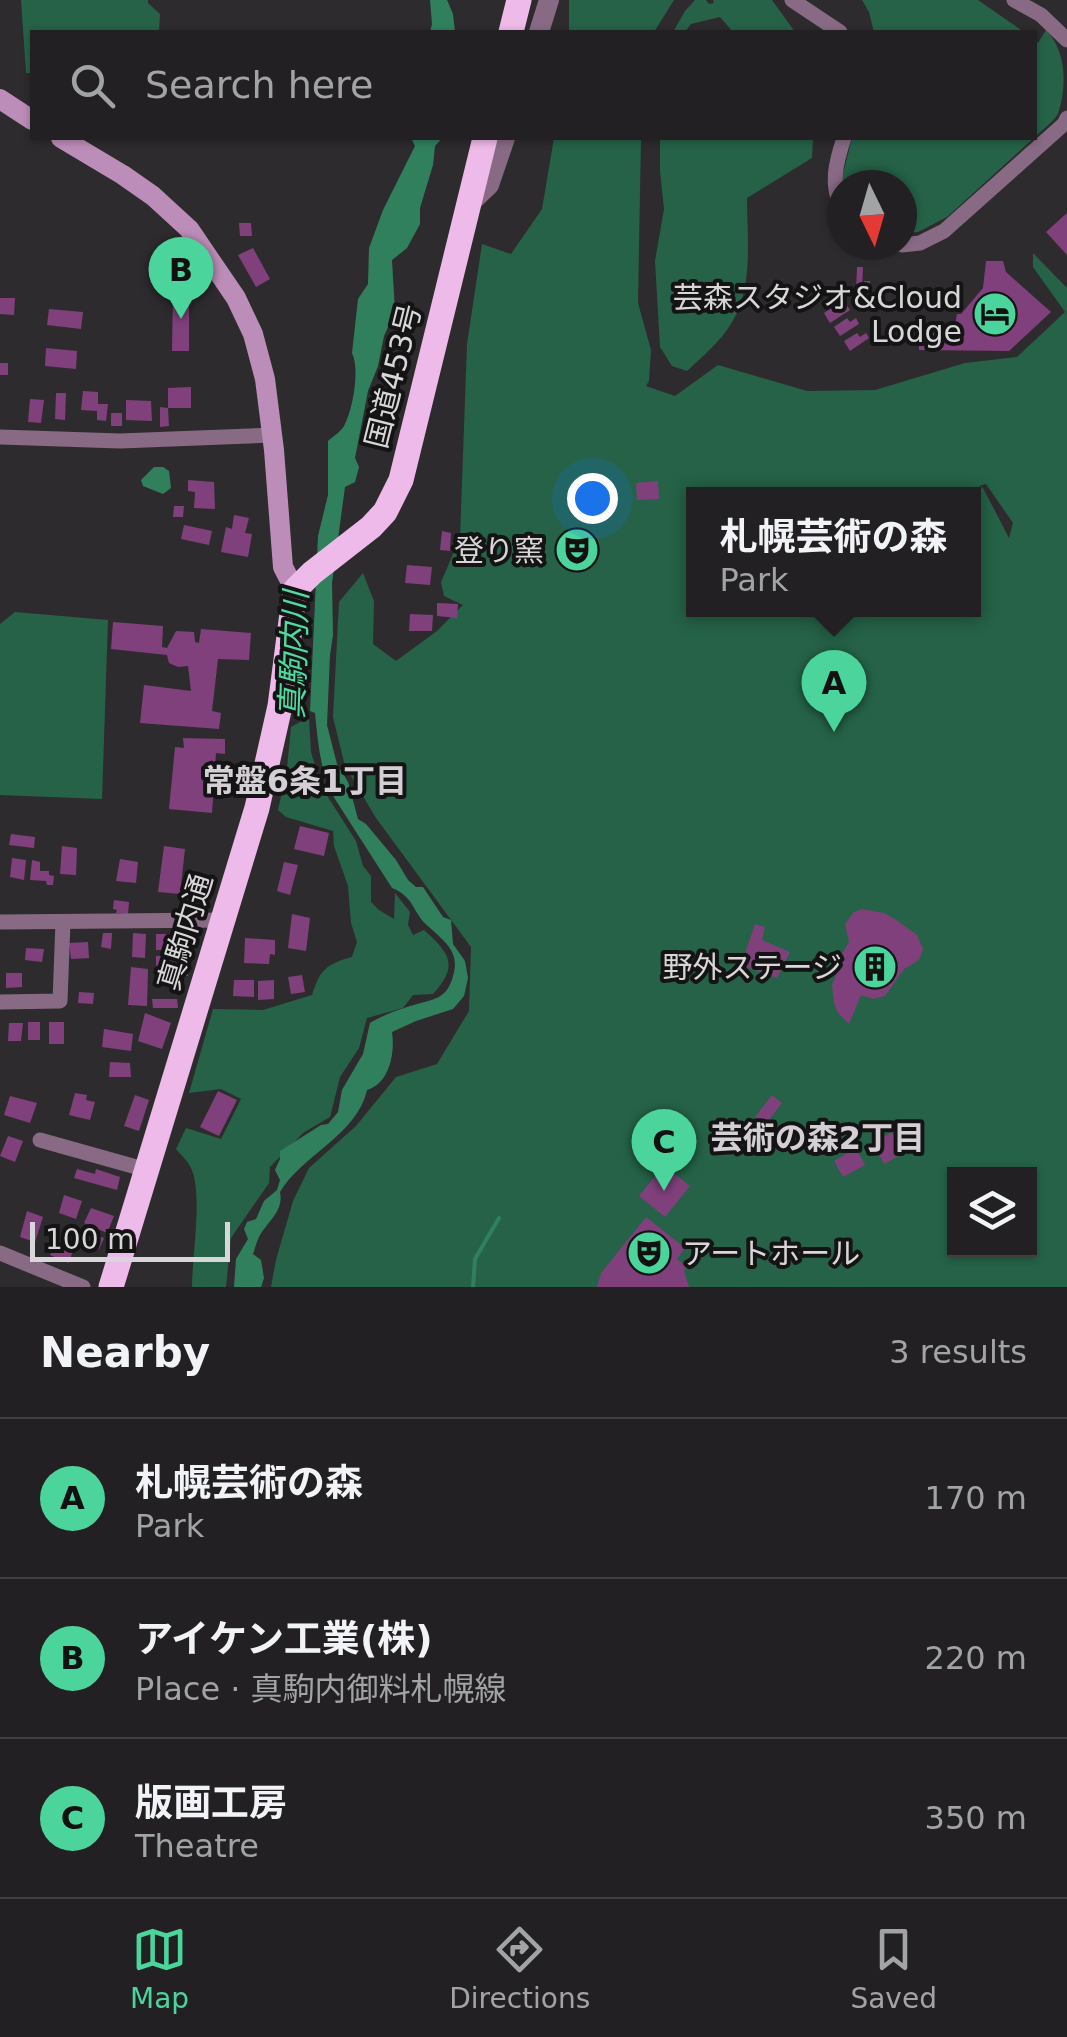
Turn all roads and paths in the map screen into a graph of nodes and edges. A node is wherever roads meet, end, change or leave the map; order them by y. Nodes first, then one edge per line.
1 (519, 0) edge
2 (549, 0) edge
3 (792, 0) edge
4 (1014, 0) edge
5 (512, 30) edge
6 (540, 30) edge
7 (837, 30) edge
8 (1067, 40) edge
9 (0, 99) edge
10 (1067, 118) edge
11 (30, 119) edge
12 (64, 140) edge
13 (484, 140) edge
14 (503, 140) edge
15 (843, 140) edge
16 (836, 170) edge
17 (468, 206) junction
18 (917, 243) edge
19 (272, 435) junction
20 (0, 438) edge
21 (304, 581) junction
22 (223, 920) junction
23 (0, 922) edge
24 (62, 922) junction
25 (0, 1002) edge
26 (40, 1140) dead end
27 (147, 1170) junction
28 (0, 1253) edge
29 (83, 1287) edge
30 (110, 1287) edge

1 - 5 highway
2 - 6 street
3 - 7 street
4 - 8 street
9 - 11 main road
10 - 18 street
12 - 19 main road
13 - 17 highway, 国道453号
14 - 17 street
15 - 16 street
17 - 21 highway, 国道453号
19 - 20 street
19 - 21 main road
21 - 22 highway, 真駒内通
22 - 24 street
22 - 27 highway, 真駒内通
23 - 24 street
24 - 25 street
26 - 27 street
27 - 30 highway, 真駒内通
28 - 29 street

